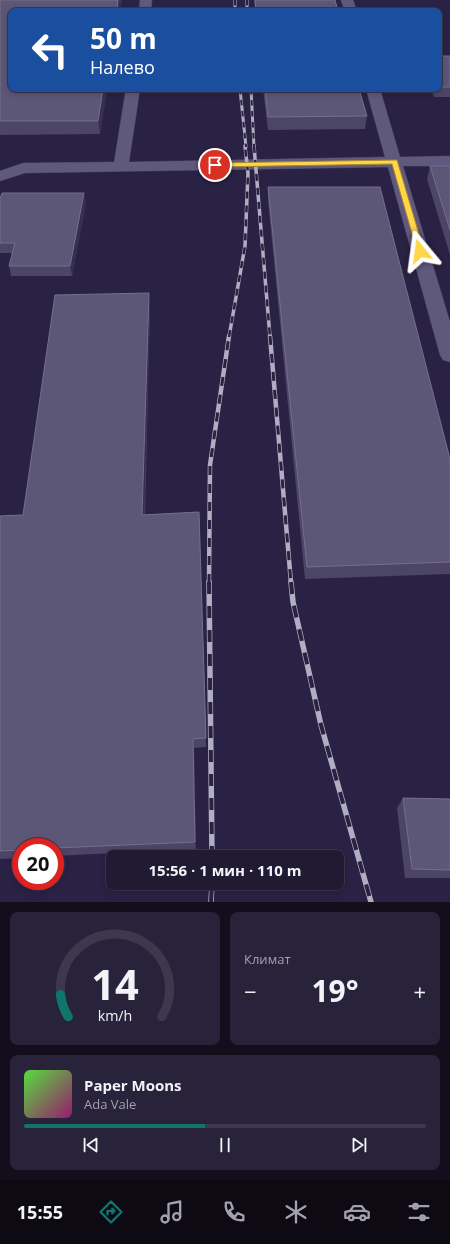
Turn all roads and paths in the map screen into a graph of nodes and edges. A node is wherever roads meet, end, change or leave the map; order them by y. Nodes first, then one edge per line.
1 (133, 92) edge
2 (374, 92) edge
3 (450, 161) edge
4 (395, 162) junction
5 (121, 166) junction
6 (0, 176) edge
7 (450, 355) edge

1 - 5 lane
2 - 4 lane
3 - 4 lane
4 - 5 lane
4 - 7 lane
5 - 6 lane

